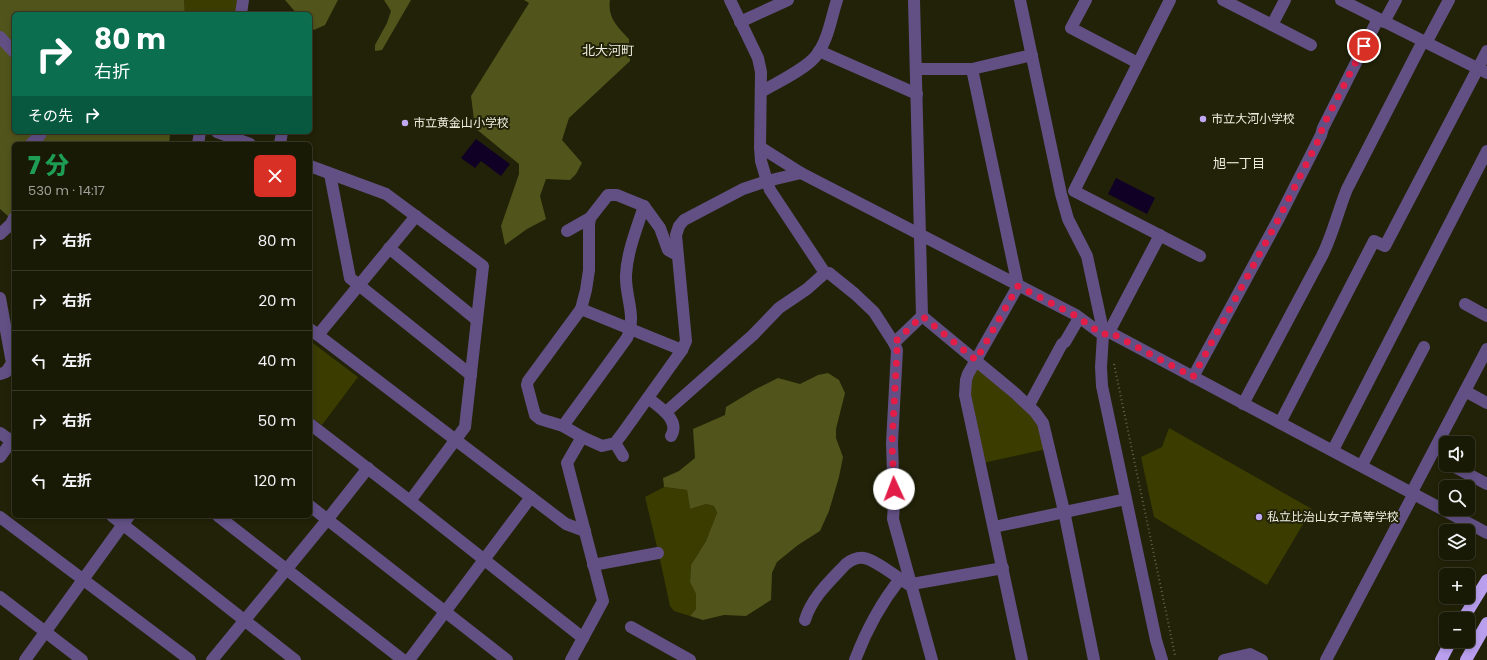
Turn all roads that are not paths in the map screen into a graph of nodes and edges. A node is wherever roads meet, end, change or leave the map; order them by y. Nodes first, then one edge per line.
1 (243, 0) edge
2 (730, 0) edge
3 (788, 0) edge
4 (837, 0) edge
5 (914, 0) edge
6 (1020, 0) edge
7 (1086, 0) edge
8 (1170, 0) edge
9 (1223, 0) edge
10 (1285, 0) edge
11 (1396, 0) edge
12 (1449, 0) edge
13 (1345, 1) edge
14 (241, 12) edge
15 (1381, 20) junction
16 (740, 22) junction
17 (1272, 25) junction
18 (0, 37) edge
19 (1424, 42) junction
20 (1311, 45) dead end
21 (12, 50) edge
22 (819, 51) junction
23 (1487, 52) edge
24 (1032, 55) junction
25 (1138, 63) junction
26 (917, 69) junction
27 (972, 69) junction
28 (1483, 71) edge
29 (761, 92) junction
30 (917, 94) junction
31 (40, 134) edge
32 (222, 134) edge
33 (33, 142) edge
34 (244, 142) edge
35 (760, 147) junction
36 (1487, 151) edge
37 (312, 167) edge
38 (801, 173) junction
39 (330, 174) junction
40 (767, 181) junction
41 (1074, 191) junction
42 (1061, 194) junction
43 (644, 206) junction
44 (416, 216) junction
45 (590, 218) junction
46 (12, 221) edge
47 (567, 230) dead end
48 (0, 234) edge
49 (919, 235) junction
50 (1160, 235) junction
51 (389, 248) junction
52 (677, 254) junction
53 (1200, 256) dead end
54 (825, 273) junction
55 (358, 286) junction
56 (1018, 286) junction
57 (0, 298) edge
58 (1464, 304) dead end
59 (581, 309) junction
60 (922, 316) junction
61 (1487, 316) edge
62 (1079, 318) junction
63 (477, 320) junction
64 (631, 330) junction
65 (314, 332) edge
66 (1106, 333) junction
67 (894, 343) junction
68 (1424, 347) dead end
69 (1487, 349) edge
70 (682, 350) junction
71 (976, 360) junction
72 (0, 374) edge
73 (471, 375) junction
74 (1193, 377) junction
75 (1465, 391) junction
76 (648, 398) junction
77 (1487, 403) edge
78 (1243, 404) junction
79 (1029, 405) junction
80 (666, 412) junction
81 (1280, 423) junction
82 (312, 426) edge
83 (563, 426) junction
84 (0, 433) edge
85 (671, 436) dead end
86 (582, 438) junction
87 (12, 439) edge
88 (456, 439) junction
89 (12, 441) edge
90 (615, 442) junction
91 (1333, 450) junction
92 (1432, 455) junction
93 (622, 456) dead end
94 (0, 457) edge
95 (1439, 458) edge
96 (1362, 465) junction
97 (368, 468) junction
98 (1464, 472) edge
99 (1487, 484) edge
100 (1412, 493) junction
101 (531, 497) junction
102 (1126, 498) junction
103 (410, 501) junction
104 (312, 508) edge
105 (1064, 511) junction
106 (0, 517) edge
107 (221, 518) edge
108 (126, 520) edge
109 (327, 520) junction
110 (994, 527) junction
111 (585, 531) junction
112 (1487, 532) edge
113 (658, 553) dead end
114 (485, 560) junction
115 (593, 565) junction
116 (287, 568) junction
117 (1003, 568) junction
118 (83, 579) junction
119 (900, 579) junction
120 (1487, 580) edge
121 (912, 584) junction
122 (0, 597) edge
123 (446, 611) junction
124 (1467, 612) edge
125 (244, 620) junction
126 (804, 620) dead end
127 (1487, 623) edge
128 (632, 627) dead end
129 (46, 631) junction
130 (583, 638) junction
131 (1447, 648) edge
132 (25, 660) edge
133 (82, 660) edge
134 (190, 660) edge
135 (212, 660) edge
136 (295, 660) edge
137 (403, 660) edge
138 (409, 660) edge
139 (507, 660) edge
140 (571, 660) edge
141 (690, 660) edge
142 (856, 660) edge
143 (932, 660) edge
144 (1022, 660) edge
145 (1094, 660) edge
146 (1162, 660) edge
147 (1224, 660) edge
148 (1262, 660) edge
149 (1326, 660) edge
150 (1441, 660) edge
151 (1466, 660) edge

1 - 14 street
2 - 16 street
3 - 16 street
4 - 22 street
5 - 26 street
6 - 24 street
7 - 25 street
8 - 25 street
9 - 17 street
10 - 17 street
11 - 15 street
12 - 19 street
13 - 15 street
15 - 19 street
15 - 74 street
16 - 29 street
17 - 20 street
18 - 21 street
19 - 28 street
19 - 78 street
22 - 29 street
22 - 30 street
23 - 28 street
24 - 27 street
24 - 42 street
25 - 41 street
26 - 27 street
26 - 30 street
27 - 56 street
28 - 81 street
29 - 35 street
30 - 49 street
31 - 33 street
32 - 34 street
35 - 38 street
35 - 40 street
36 - 91 street
37 - 39 street
38 - 40 street
38 - 49 street
39 - 44 street
39 - 55 street
40 - 52 street
40 - 54 street
41 - 42 street
41 - 50 street
42 - 66 street
43 - 45 street
43 - 52 street
43 - 64 street
44 - 51 street
44 - 63 street
45 - 47 street
45 - 59 street
46 - 48 street
49 - 56 street
49 - 60 street
50 - 53 street
50 - 66 street
51 - 55 street
51 - 63 street
52 - 70 street
54 - 67 street
54 - 80 street
55 - 65 street
55 - 73 street
56 - 62 street
56 - 71 street
57 - 72 street
58 - 61 street
59 - 64 street
59 - 83 street
60 - 67 street
60 - 71 street
62 - 66 street
62 - 79 street
63 - 73 street
64 - 70 street
64 - 83 street
65 - 88 street
66 - 74 street
66 - 102 street
67 - 121 street
68 - 96 street
69 - 75 street
70 - 76 street
71 - 79 street
71 - 110 street
73 - 88 street
74 - 78 street
75 - 77 street
75 - 92 street
76 - 80 street
76 - 90 street
78 - 81 street
79 - 105 street
80 - 85 street
81 - 91 street
82 - 97 street
83 - 86 street
84 - 87 street
86 - 90 street
86 - 111 street
88 - 101 street
88 - 103 street
89 - 94 street
90 - 93 street
91 - 96 street
92 - 95 street
92 - 100 street
96 - 100 street
97 - 103 street
97 - 109 street
98 - 99 street
100 - 112 street
100 - 149 street
101 - 111 street
101 - 114 street
102 - 105 street
102 - 146 street
103 - 114 street
104 - 109 street
105 - 110 street
105 - 145 street
106 - 118 street
107 - 116 street
108 - 118 street
108 - 125 street
109 - 116 street
109 - 123 street
110 - 117 street
111 - 115 street
113 - 115 street
114 - 123 street
114 - 130 street
115 - 130 street
116 - 125 street
116 - 137 street
117 - 121 street
117 - 144 street
118 - 129 street
118 - 134 street
119 - 121 street
119 - 126 street
119 - 142 street
120 - 124 highway
121 - 143 street
122 - 129 street
123 - 138 street
123 - 139 street
125 - 135 street
125 - 136 street
127 - 151 highway
128 - 141 street
129 - 132 street
129 - 133 street
130 - 140 street
131 - 150 highway
147 - 148 street

